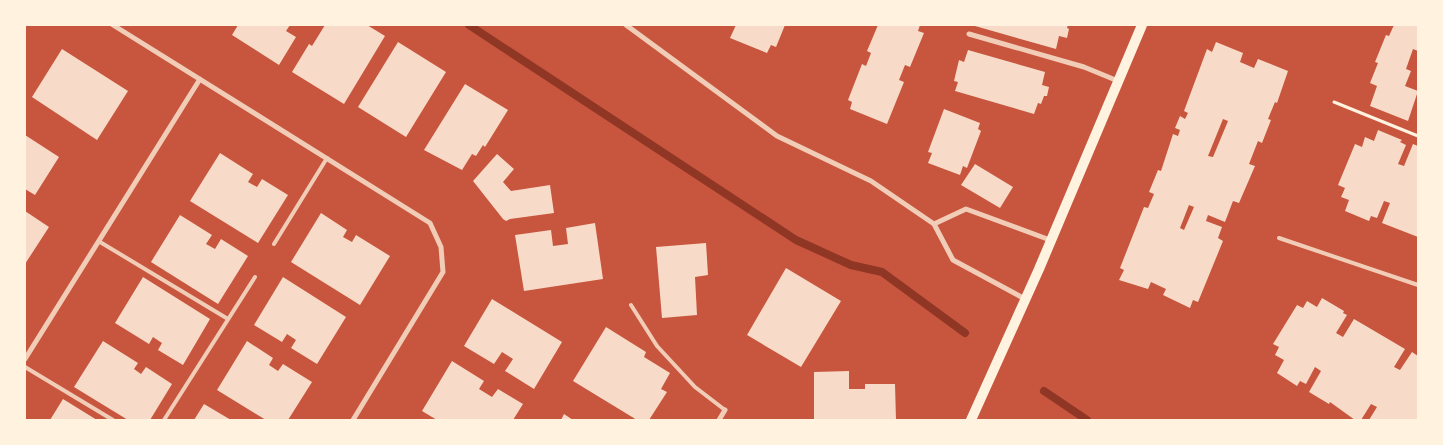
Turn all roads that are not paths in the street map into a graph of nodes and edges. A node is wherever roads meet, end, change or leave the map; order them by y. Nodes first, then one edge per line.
1 (113, 25) edge
2 (626, 25) edge
3 (1142, 25) edge
4 (969, 34) dead end
5 (200, 79) junction
6 (1118, 81) junction
7 (327, 158) junction
8 (934, 224) junction
9 (1279, 238) dead end
10 (1050, 240) junction
11 (100, 242) junction
12 (274, 244) dead end
13 (255, 277) dead end
14 (1418, 285) edge
15 (1025, 299) junction
16 (632, 305) dead end
17 (228, 319) junction
18 (25, 359) edge
19 (25, 367) edge
20 (725, 410) joint
21 (113, 420) edge
22 (164, 420) edge
23 (353, 420) edge
24 (719, 420) edge
25 (972, 420) edge

1 - 5 street
2 - 8 street
3 - 6 main road
4 - 6 street
5 - 7 street
5 - 11 street
6 - 10 main road
7 - 12 lane
7 - 23 street
8 - 10 street
8 - 15 street
9 - 14 lane
10 - 15 main road
11 - 17 lane
11 - 18 street
13 - 17 lane
15 - 25 main road
16 - 20 lane
17 - 22 lane
19 - 21 lane
20 - 24 street

